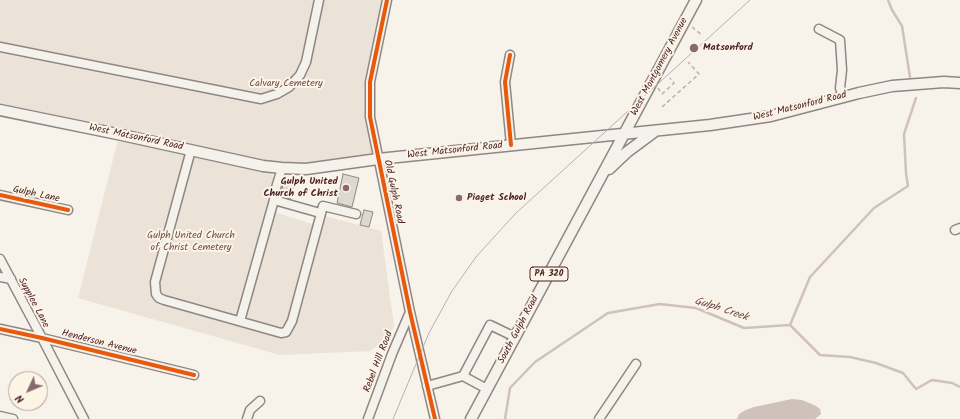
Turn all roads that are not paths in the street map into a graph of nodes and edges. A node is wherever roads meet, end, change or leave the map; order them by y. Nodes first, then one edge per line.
1 (319, 0) edge
2 (696, 0) edge
3 (385, 1) edge
4 (819, 29) dead end
5 (0, 47) edge
6 (510, 55) dead end
7 (960, 83) edge
8 (843, 97) junction
9 (0, 110) edge
10 (655, 131) junction
11 (624, 135) junction
12 (511, 145) junction
13 (190, 150) junction
14 (378, 160) junction
15 (282, 168) junction
16 (602, 176) junction
17 (0, 195) edge
18 (274, 200) junction
19 (68, 210) dead end
20 (320, 213) junction
21 (356, 214) dead end
22 (0, 259) edge
23 (0, 277) edge
24 (11, 279) junction
25 (410, 312) junction
26 (240, 321) junction
27 (0, 329) edge
28 (515, 337) junction
29 (42, 338) junction
30 (636, 364) dead end
31 (194, 375) dead end
32 (463, 376) junction
33 (427, 386) junction
34 (487, 389) junction
35 (260, 401) dead end
36 (0, 416) edge
37 (13, 419) edge
38 (84, 419) edge
39 (247, 419) edge
40 (368, 419) edge
41 (435, 419) edge
42 (471, 419) edge
43 (599, 419) edge

1 - 5 street
2 - 11 main road, West Montgomery Avenue / PA 320
3 - 14 street, Old Gulph Road
4 - 8 street
6 - 12 street
7 - 8 main road, West Matsonford Road
8 - 10 main road, West Matsonford Road
9 - 13 main road, West Matsonford Road
10 - 11 main road, West Matsonford Road
10 - 16 main road
11 - 12 main road, West Matsonford Road
11 - 16 main road, South Gulph Road / PA 320
12 - 14 main road, West Matsonford Road
13 - 15 main road, West Matsonford Road
13 - 26 street
14 - 15 main road, West Matsonford Road
14 - 25 street, Old Gulph Road
15 - 18 street
16 - 28 main road, South Gulph Road / PA 320
17 - 19 street, Gulph Lane
18 - 20 street
18 - 26 street
20 - 21 street
20 - 26 street
22 - 24 street, Supplee Lane
23 - 24 street
24 - 29 street, Supplee Lane
25 - 33 street, Old Gulph Road
25 - 40 street, Rebel Hill Road
27 - 29 street, Henderson Avenue
28 - 32 street
28 - 34 main road, South Gulph Road / PA 320
29 - 31 street, Henderson Avenue
29 - 38 street, Supplee Lane
30 - 43 street
32 - 33 street
32 - 34 street
33 - 41 street, Old Gulph Road
34 - 42 main road, South Gulph Road / PA 320
35 - 39 street
36 - 37 street

